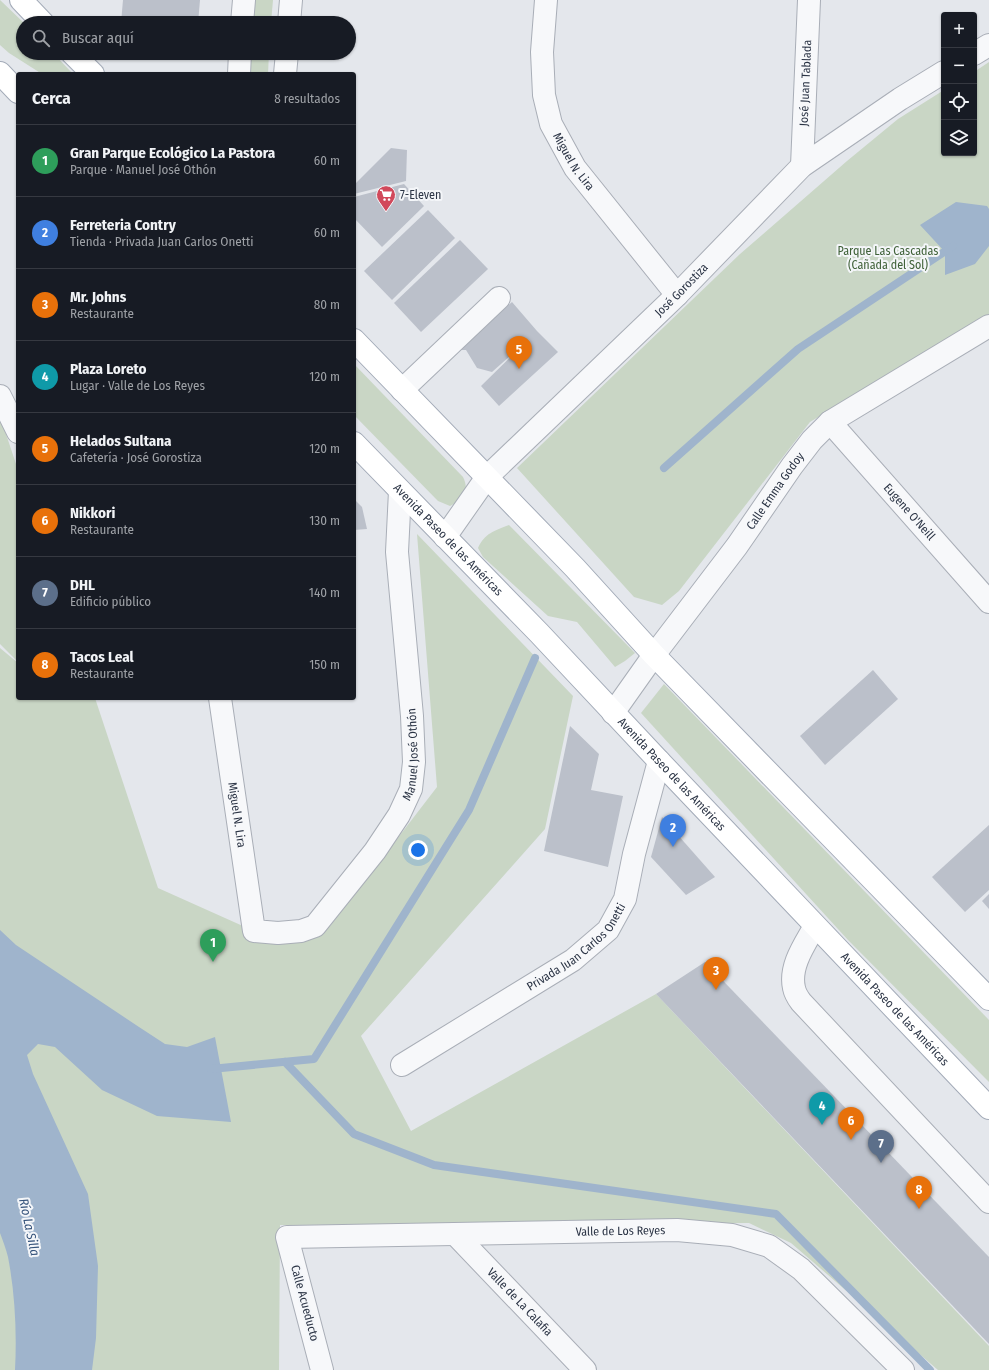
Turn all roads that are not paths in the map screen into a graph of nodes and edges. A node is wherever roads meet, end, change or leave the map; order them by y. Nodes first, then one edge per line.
1 (21, 0) edge
2 (244, 0) edge
3 (291, 0) edge
4 (546, 0) edge
5 (809, 0) edge
6 (36, 16) edge
7 (243, 16) edge
8 (290, 16) edge
9 (989, 45) edge
10 (977, 52) edge
11 (79, 60) edge
12 (240, 60) edge
13 (286, 60) edge
14 (91, 72) edge
15 (239, 72) edge
16 (285, 72) edge
17 (0, 73) edge
18 (941, 74) edge
19 (16, 90) edge
20 (802, 166) junction
21 (677, 295) junction
22 (499, 298) dead end
23 (989, 326) edge
24 (356, 342) edge
25 (402, 390) junction
26 (0, 396) edge
27 (830, 422) junction
28 (16, 428) edge
29 (356, 444) edge
30 (487, 477) junction
31 (400, 491) junction
32 (445, 537) junction
33 (989, 602) edge
34 (654, 655) junction
35 (220, 700) edge
36 (613, 713) junction
37 (658, 761) junction
38 (816, 926) junction
39 (254, 931) joint
40 (989, 1000) edge
41 (402, 1065) dead end
42 (989, 1108) edge
43 (989, 1202) edge
44 (455, 1234) junction
45 (287, 1237) joint
46 (322, 1370) edge
47 (585, 1370) edge
48 (903, 1370) edge

1 - 6 main road
2 - 7 street
3 - 8 street
4 - 21 street, Miguel N. Lira
5 - 20 street, José Juan Tablada
9 - 10 street
11 - 14 main road
12 - 15 street
13 - 16 street
17 - 19 main road
18 - 20 street, José Gorostiza
20 - 21 street, José Gorostiza
21 - 30 street, José Gorostiza
22 - 25 street
23 - 27 street, Calle Emma Godoy
24 - 25 main road
25 - 30 main road
26 - 28 street
27 - 33 street, Eugene O'Neill
27 - 34 street, Calle Emma Godoy
29 - 31 main road, Avenida Paseo de las Américas
30 - 32 street, José Gorostiza
30 - 34 main road
31 - 32 main road, Avenida Paseo de las Américas
31 - 39 street, Manuel José Othón
32 - 36 main road, Avenida Paseo de las Américas
34 - 36 street, Calle Emma Godoy
34 - 40 main road
35 - 39 street, Miguel N. Lira
36 - 37 main road, Avenida Paseo de las Américas
37 - 38 main road, Avenida Paseo de las Américas
37 - 41 street, Privada Juan Carlos Onetti
38 - 42 main road, Avenida Paseo de las Américas
38 - 43 street
44 - 45 street, Valle de Los Reyes
44 - 47 street, Valle de La Calafia
44 - 48 street, Valle de Los Reyes
45 - 46 street, Calle Acueducto

